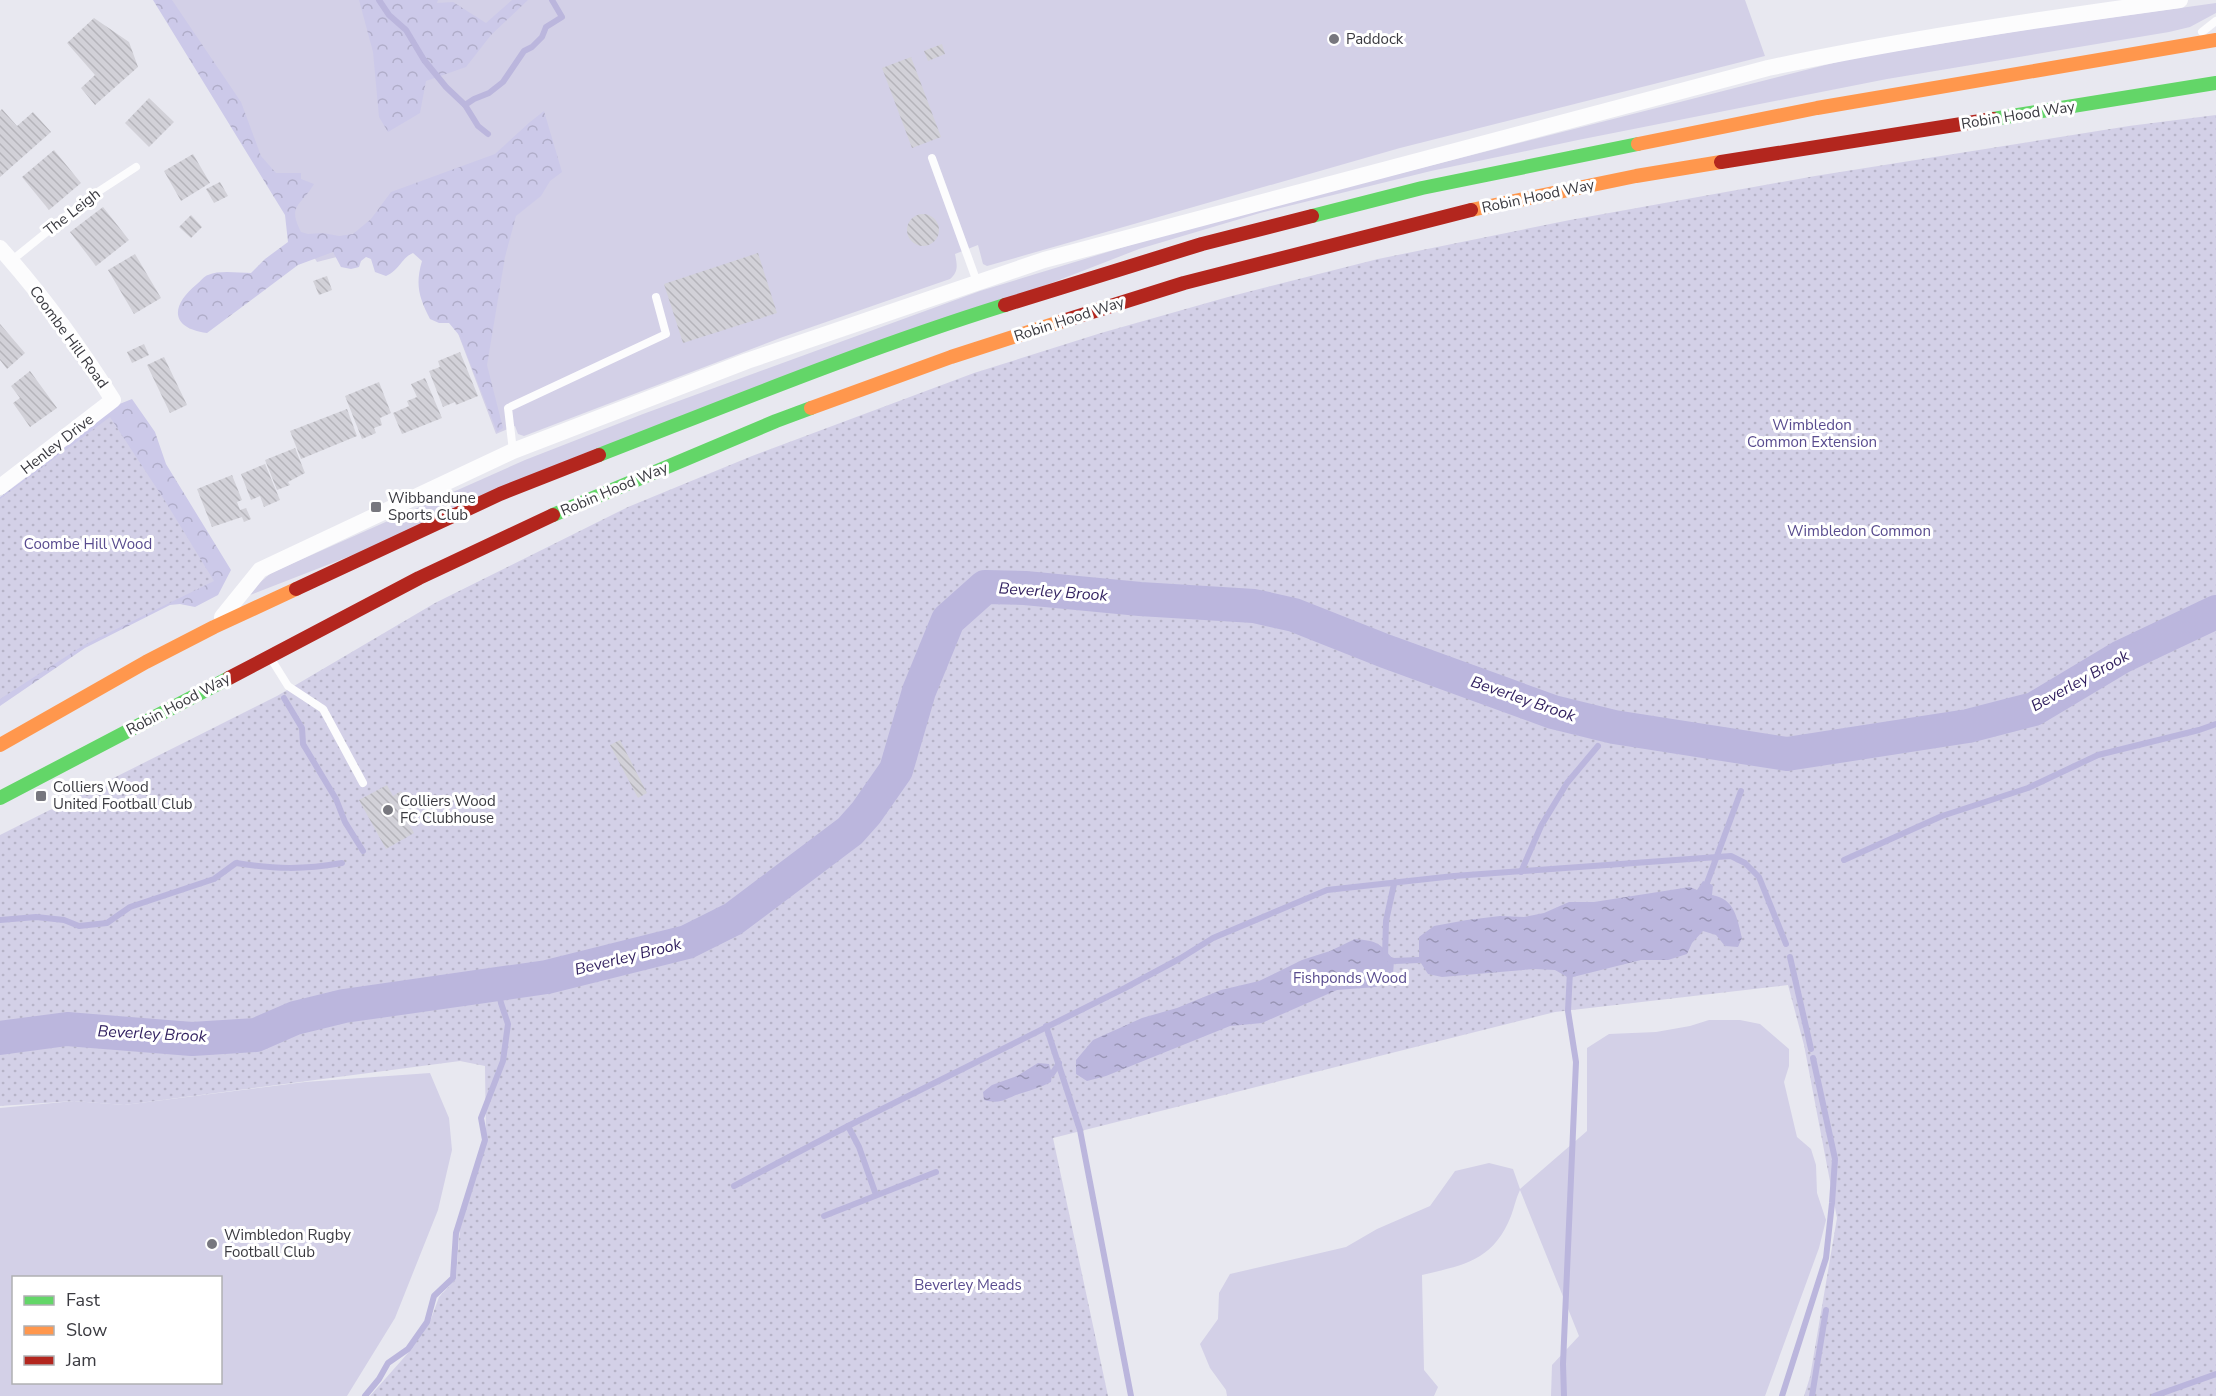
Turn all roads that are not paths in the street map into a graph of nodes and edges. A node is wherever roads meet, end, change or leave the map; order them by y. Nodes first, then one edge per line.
1 (2180, 0) edge
2 (2216, 21) edge
3 (2216, 40) edge
4 (2182, 45) junction
5 (2216, 83) edge
6 (932, 158) dead end
7 (136, 167) dead end
8 (6, 254) edge
9 (977, 282) junction
10 (656, 297) dead end
11 (113, 400) joint
12 (513, 451) junction
13 (0, 487) edge
14 (214, 627) junction
15 (269, 656) junction
16 (0, 746) edge
17 (363, 783) dead end
18 (0, 798) edge

1 - 9 street, Robin Hood Way
2 - 4 lane
3 - 4 highway, Robin Hood Way
4 - 14 highway, Robin Hood Way
5 - 15 highway, Robin Hood Way
6 - 9 lane
7 - 8 lane, The Leigh
8 - 11 street, Coombe Hill Road
9 - 12 street, Robin Hood Way
10 - 12 lane
11 - 13 street, Henley Drive
12 - 14 street, Robin Hood Way
14 - 16 highway, Robin Hood Way
15 - 17 lane
15 - 18 highway, Robin Hood Way

